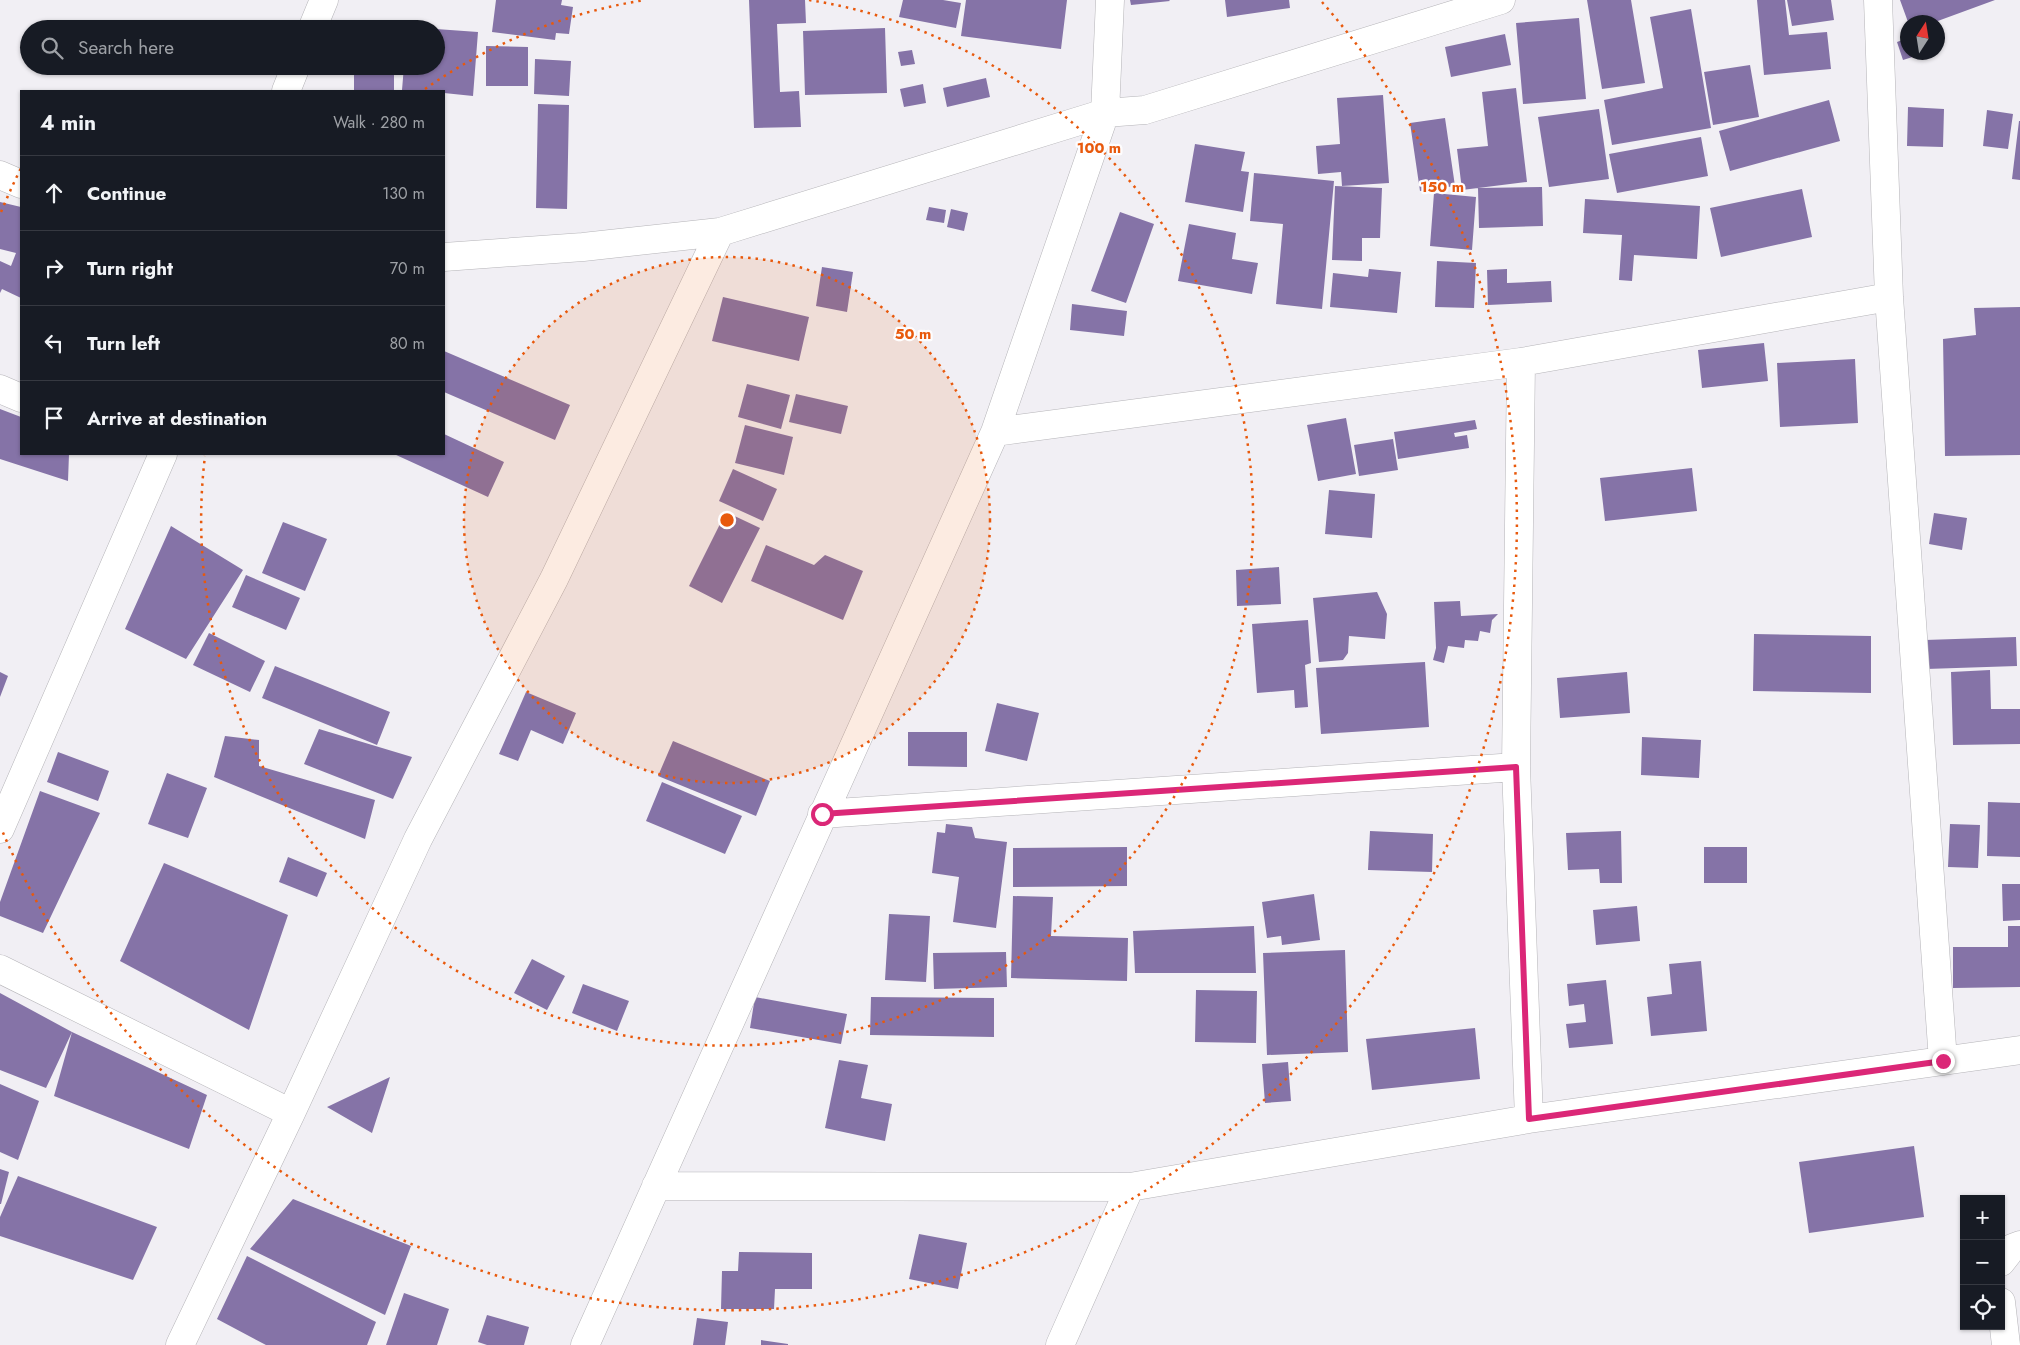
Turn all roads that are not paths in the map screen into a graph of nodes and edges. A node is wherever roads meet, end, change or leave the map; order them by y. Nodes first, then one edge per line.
1 (324, 0) edge
2 (1110, 0) edge
3 (1501, 0) edge
4 (1878, 0) edge
5 (316, 20) edge
6 (292, 75) edge
7 (286, 90) edge
8 (1105, 113) junction
9 (0, 175) edge
10 (20, 184) edge
11 (720, 232) junction
12 (445, 257) edge
13 (1889, 297) junction
14 (1521, 362) junction
15 (0, 389) edge
16 (20, 398) edge
17 (996, 432) junction
18 (159, 455) edge
19 (1516, 767) junction
20 (3, 813) edge
21 (822, 814) junction
22 (0, 969) edge
23 (2020, 1050) edge
24 (1943, 1061) junction
25 (291, 1113) junction
26 (1529, 1119) junction
27 (656, 1186) junction
28 (1130, 1188) junction
29 (2020, 1245) edge
30 (2005, 1257) edge
31 (2005, 1263) edge
32 (2020, 1268) edge
33 (2004, 1330) edge
34 (180, 1345) edge
35 (585, 1345) edge
36 (1060, 1345) edge
37 (2006, 1345) edge

1 - 5 street
2 - 8 street
3 - 8 street
4 - 13 street
6 - 7 street
8 - 11 street
8 - 17 street
9 - 10 street
11 - 12 street
11 - 25 street
13 - 14 street
13 - 24 street
14 - 17 street
14 - 19 street
15 - 16 street
17 - 21 street
18 - 20 street
19 - 21 street
19 - 26 street
21 - 27 street
22 - 25 street
23 - 24 street
24 - 26 street
25 - 34 street
26 - 28 street
27 - 28 street
27 - 35 street
28 - 36 street
29 - 30 street
31 - 32 street
33 - 37 street

